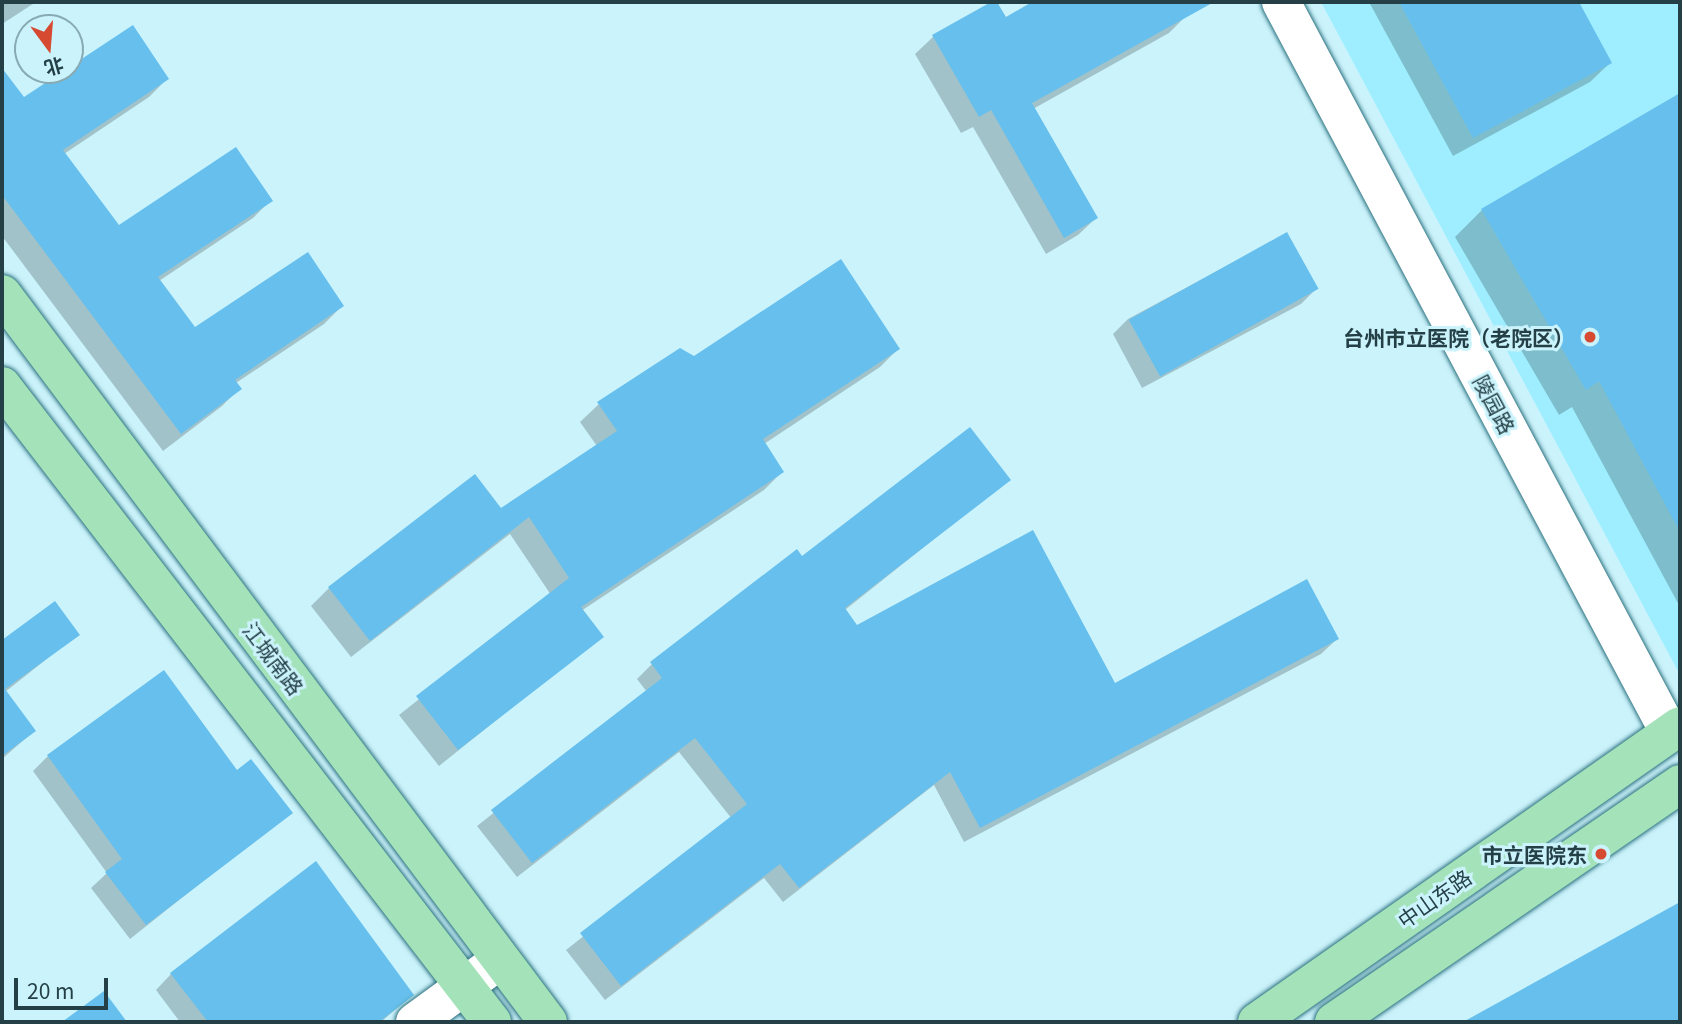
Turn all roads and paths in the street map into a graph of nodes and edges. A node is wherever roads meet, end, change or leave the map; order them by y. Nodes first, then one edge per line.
1 (1281, 2) edge
2 (2, 294) edge
3 (2, 386) edge
4 (1675, 729) edge
5 (1680, 784) edge
6 (500, 960) junction
7 (465, 988) junction
8 (415, 1022) edge
9 (492, 1022) edge
10 (548, 1022) edge
11 (1257, 1022) edge
12 (1334, 1022) edge

1 - 4 street, 陵园路
2 - 6 main road, 江城南路
3 - 7 main road
4 - 11 main road, 中山东路
5 - 12 main road
6 - 7 street
6 - 10 main road, 江城南路
7 - 8 street
7 - 9 main road

